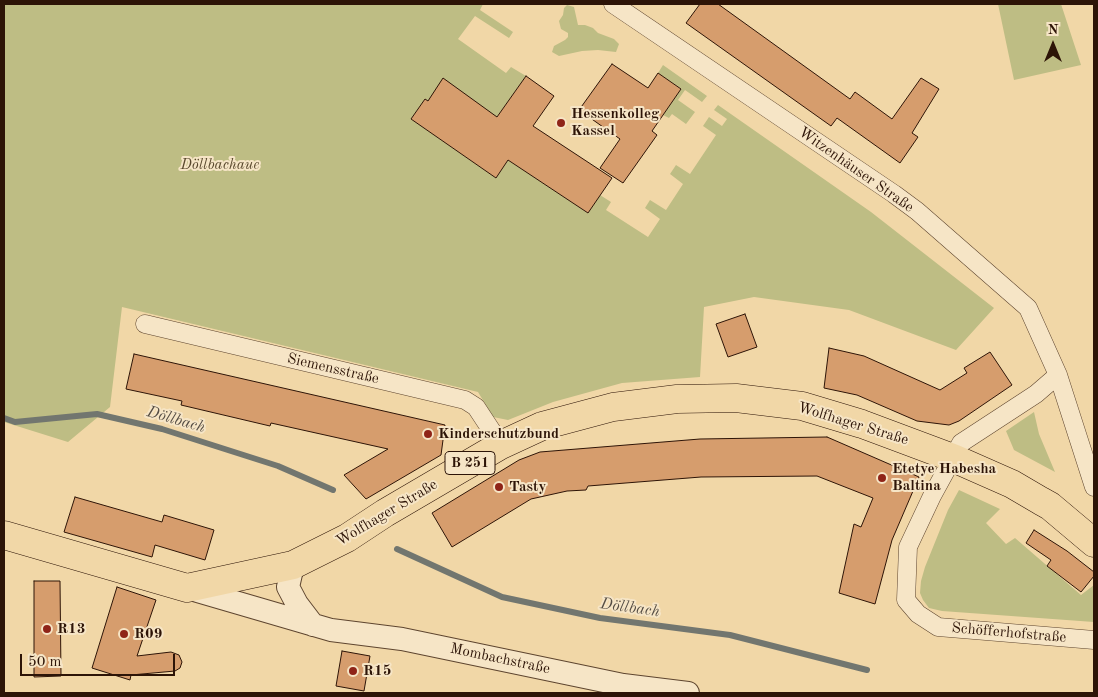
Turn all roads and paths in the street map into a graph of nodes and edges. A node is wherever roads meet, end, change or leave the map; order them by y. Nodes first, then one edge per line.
1 (613, 4) edge
2 (145, 324) dead end
3 (1058, 375) junction
4 (501, 445) junction
5 (953, 458) junction
6 (1094, 487) edge
7 (4, 535) edge
8 (1094, 542) edge
9 (293, 565) junction
10 (187, 588) junction
11 (313, 625) junction
12 (1094, 640) edge
13 (688, 693) edge

1 - 3 street, Witzenhäuser Straße
2 - 4 street, Siemensstraße
3 - 5 street
3 - 6 street, Witzenhäuser Straße
4 - 5 main road, Wolfhager Straße / B 251
4 - 9 main road, Wolfhager Straße / B 251
5 - 8 main road, Wolfhager Straße / B 251
5 - 12 street, Schöfferhofstraße
7 - 10 main road, Wolfhager Straße / B 251
9 - 10 main road, Wolfhager Straße / B 251
9 - 11 street
10 - 11 street, Mombachstraße
11 - 13 street, Mombachstraße

